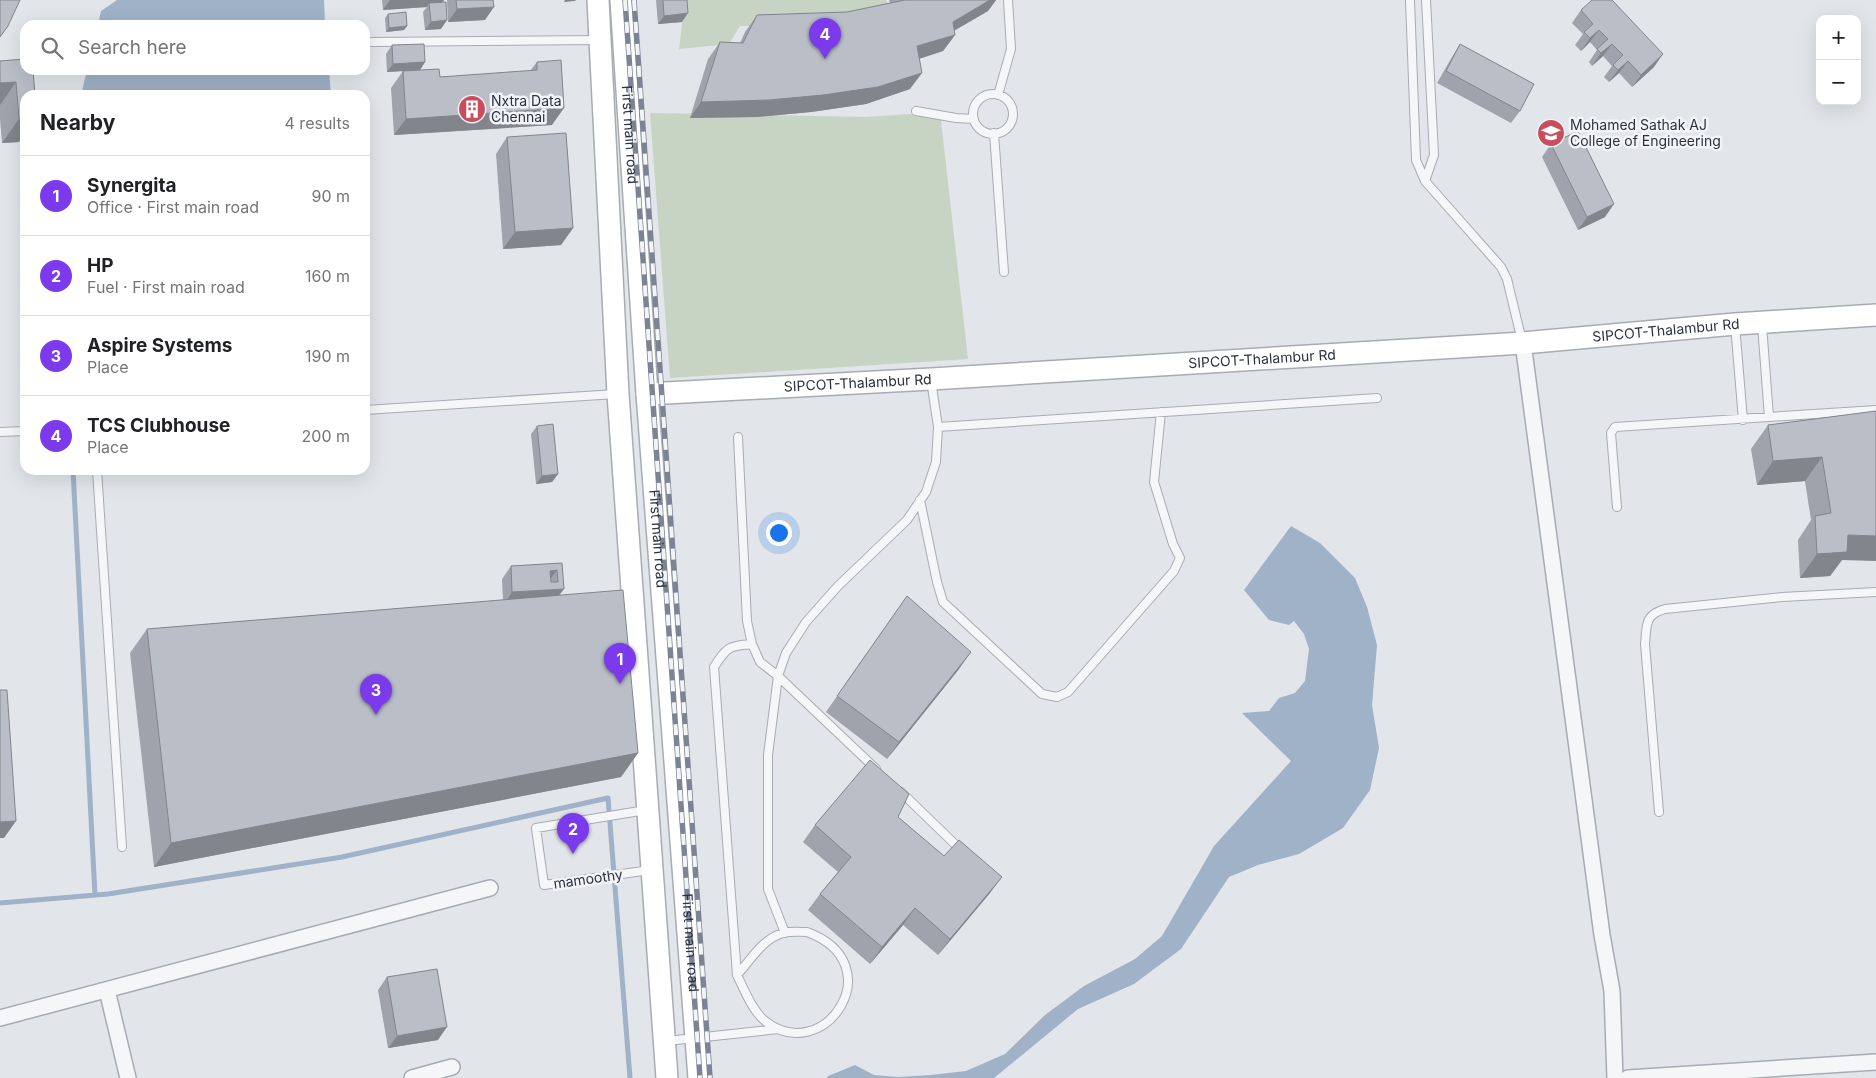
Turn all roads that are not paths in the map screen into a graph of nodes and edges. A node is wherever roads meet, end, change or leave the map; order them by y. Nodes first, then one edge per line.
1 (598, 0) edge
2 (621, 0) edge
3 (1008, 0) edge
4 (1410, 0) edge
5 (1426, 0) edge
6 (600, 40) junction
7 (372, 42) dead end
8 (998, 95) junction
9 (916, 111) dead end
10 (974, 119) junction
11 (994, 133) junction
12 (1425, 181) junction
13 (1004, 272) dead end
14 (1876, 315) edge
15 (1762, 323) junction
16 (1734, 324) junction
17 (1523, 343) junction
18 (931, 379) junction
19 (618, 394) junction
20 (647, 394) junction
21 (1377, 398) dead end
22 (370, 410) edge
23 (1876, 410) edge
24 (1161, 412) junction
25 (1769, 417) junction
26 (1743, 420) junction
27 (938, 427) junction
28 (20, 431) edge
29 (0, 432) edge
30 (738, 436) dead end
31 (97, 475) edge
32 (920, 500) junction
33 (1617, 507) dead end
34 (1876, 592) edge
35 (752, 644) junction
36 (778, 676) junction
37 (886, 778) edge
38 (893, 785) edge
39 (648, 810) junction
40 (1659, 812) dead end
41 (122, 847) dead end
42 (964, 853) edge
43 (652, 870) junction
44 (490, 888) dead end
45 (785, 932) junction
46 (737, 975) junction
47 (107, 990) junction
48 (0, 1018) edge
49 (779, 1029) junction
50 (696, 1039) junction
51 (665, 1042) junction
52 (1876, 1062) edge
53 (452, 1067) dead end
54 (128, 1078) edge
55 (412, 1078) edge
56 (667, 1078) edge
57 (699, 1078) edge
58 (1615, 1078) edge
59 (1628, 1078) edge

1 - 6 street
2 - 20 street, First main road
3 - 8 lane
4 - 12 lane
5 - 12 lane
6 - 7 lane
6 - 19 street
8 - 10 lane
8 - 11 lane
9 - 10 lane
10 - 11 lane
11 - 13 lane
12 - 17 lane
14 - 15 street, SIPCOT-Thalambur Rd
15 - 16 street, SIPCOT-Thalambur Rd
15 - 25 lane
16 - 17 street, SIPCOT-Thalambur Rd
16 - 26 lane
17 - 18 street, SIPCOT-Thalambur Rd
17 - 58 street
18 - 20 street, SIPCOT-Thalambur Rd
18 - 27 lane
19 - 22 lane
19 - 39 street
20 - 50 street, First main road
21 - 24 lane
23 - 25 lane
24 - 27 lane
24 - 32 lane
25 - 26 lane
26 - 33 lane
27 - 32 lane
28 - 29 lane
30 - 35 lane
31 - 41 lane
32 - 36 lane
34 - 40 lane
35 - 36 lane
35 - 46 lane
36 - 37 lane
36 - 45 lane
38 - 42 lane
39 - 43 street
39 - 43 lane, mamoothy
43 - 51 street
44 - 47 street
45 - 46 lane
45 - 49 lane
46 - 49 lane
47 - 48 street
47 - 54 street
49 - 50 lane
50 - 51 lane
50 - 57 street, First main road
51 - 56 street
52 - 59 street
53 - 55 street

